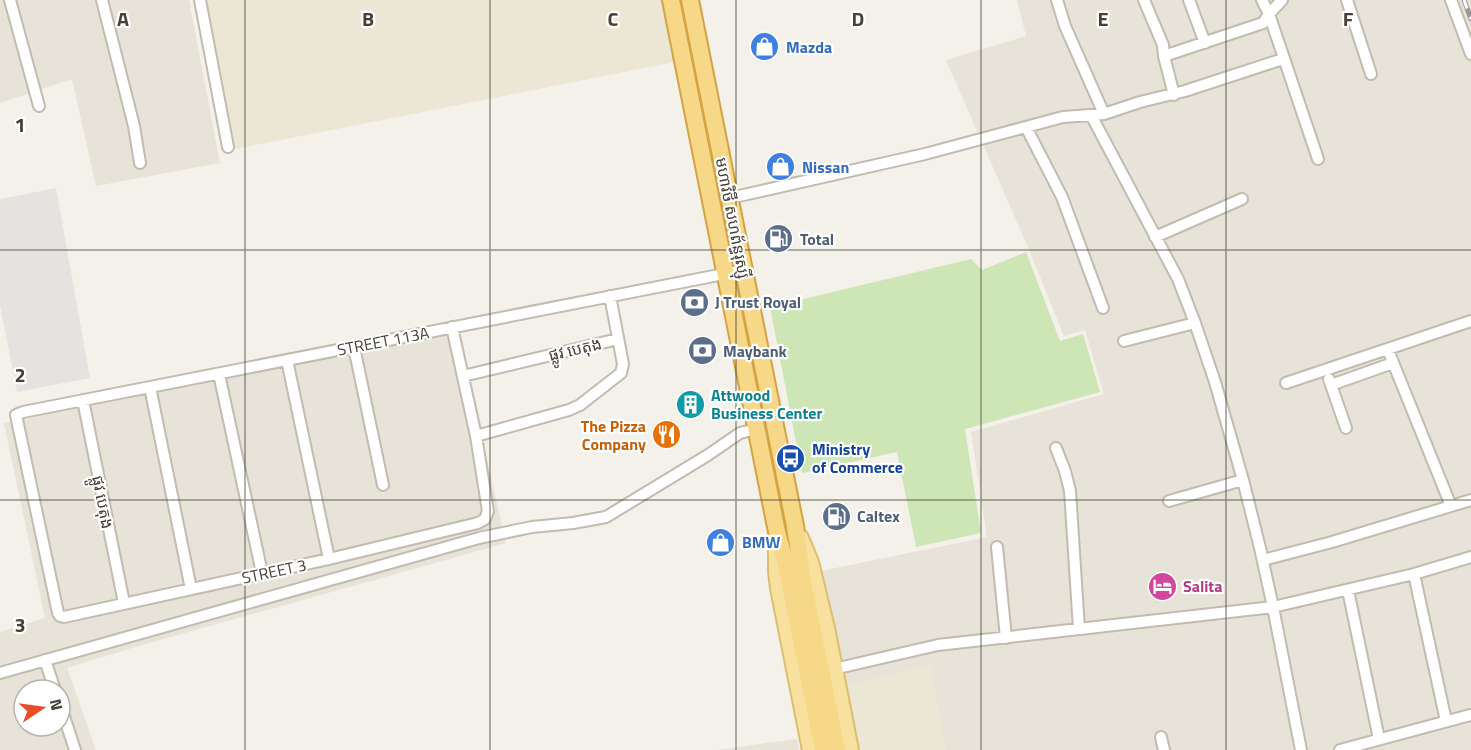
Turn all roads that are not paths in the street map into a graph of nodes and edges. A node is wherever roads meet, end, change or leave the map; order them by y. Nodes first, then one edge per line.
1 (10, 0) edge
2 (102, 0) edge
3 (200, 0) edge
4 (671, 0) edge
5 (690, 0) edge
6 (1057, 0) edge
7 (1144, 0) edge
8 (1189, 0) edge
9 (1262, 0) edge
10 (1282, 0) edge
11 (1347, 0) edge
12 (1451, 0) edge
13 (1269, 14) junction
14 (1205, 43) junction
15 (1471, 54) edge
16 (1164, 56) junction
17 (1283, 59) junction
18 (1371, 74) dead end
19 (1174, 95) junction
20 (39, 106) dead end
21 (1104, 114) junction
22 (1091, 115) junction
23 (1026, 127) junction
24 (228, 147) dead end
25 (1318, 159) dead end
26 (140, 164) dead end
27 (730, 198) junction
28 (1242, 199) dead end
29 (1155, 237) junction
30 (744, 270) junction
31 (726, 273) junction
32 (610, 296) junction
33 (1103, 308) dead end
34 (1195, 322) junction
35 (1470, 323) edge
36 (452, 327) junction
37 (618, 339) junction
38 (1124, 341) dead end
39 (354, 347) junction
40 (1388, 350) junction
41 (287, 360) junction
42 (1393, 363) junction
43 (1326, 370) junction
44 (219, 374) junction
45 (463, 376) junction
46 (1286, 383) dead end
47 (1331, 385) junction
48 (150, 387) junction
49 (83, 400) junction
50 (1346, 428) dead end
51 (756, 429) junction
52 (476, 436) junction
53 (1056, 448) dead end
54 (1243, 480) junction
55 (383, 485) dead end
56 (1471, 500) edge
57 (1169, 501) dead end
58 (1451, 506) junction
59 (795, 526) junction
60 (777, 531) junction
61 (997, 548) dead end
62 (1471, 557) edge
63 (329, 559) junction
64 (1263, 560) junction
65 (262, 573) junction
66 (1414, 574) junction
67 (191, 589) junction
68 (1348, 590) junction
69 (124, 603) junction
70 (1273, 607) junction
71 (60, 616) joint
72 (1079, 629) junction
73 (1006, 638) junction
74 (45, 660) junction
75 (834, 669) junction
76 (0, 673) edge
77 (51, 678) edge
78 (1470, 715) edge
79 (1446, 721) junction
80 (1161, 737) dead end
81 (1379, 739) junction
82 (811, 750) edge
83 (823, 750) edge
84 (837, 750) edge
85 (850, 750) edge
86 (1164, 750) edge
87 (1301, 750) edge
88 (1340, 750) edge

1 - 20 street
2 - 26 street
3 - 24 street
4 - 31 highway, មហាវិថី សហព័ន្ធរុស្ស៊ី
5 - 27 highway, មហាវិថី សហព័ន្ធរុស្ស៊ី
6 - 21 street
7 - 16 street
8 - 14 street
9 - 13 street
10 - 13 street
11 - 18 street
12 - 15 street
13 - 14 street
13 - 17 street
14 - 16 street
16 - 19 street
17 - 19 street
17 - 25 street
19 - 21 street
21 - 22 street
22 - 23 street
22 - 29 street
23 - 27 street
23 - 33 street
27 - 30 highway, មហាវិថី សហព័ន្ធរុស្ស៊ី
28 - 29 street
29 - 34 street
30 - 31 street, STREET 113A
30 - 59 highway, មហាវិថី សហព័ន្ធរុស្ស៊ី
31 - 32 street, STREET 113A
31 - 51 highway, មហាវិថី សហព័ន្ធរុស្ស៊ី
32 - 36 street, STREET 113A
32 - 37 street
34 - 38 street
34 - 54 street
35 - 40 street
36 - 39 street, STREET 113A
36 - 45 street
37 - 45 street, ផ្លូវ បេតុង
37 - 52 street
39 - 41 street, STREET 113A
39 - 55 street
40 - 42 street
40 - 43 street
41 - 44 street, STREET 113A
41 - 63 street
42 - 47 street
42 - 58 street
43 - 46 street
43 - 47 street
44 - 48 street, STREET 113A
44 - 65 street
45 - 52 street
47 - 50 street
48 - 49 street, STREET 113A
48 - 67 street
49 - 69 street, ផ្លូវ បេតុង
49 - 71 street, STREET 113A
51 - 60 highway, មហាវិថី សហព័ន្ធរុស្ស៊ី
51 - 74 street
52 - 63 street, STREET 3
53 - 72 street
54 - 57 street
54 - 64 street
56 - 58 street
58 - 64 street
59 - 75 main road, មហាវិថី សហព័ន្ធរុស្ស៊ី
59 - 84 highway
60 - 82 main road, មហាវិថី សហព័ន្ធរុស្ស៊ី
60 - 83 highway
61 - 73 street
62 - 66 street
63 - 65 street, STREET 3
64 - 70 street
65 - 67 street, STREET 3
66 - 68 street
66 - 79 street
67 - 69 street, STREET 3
68 - 70 street
68 - 81 street
69 - 71 street, STREET 3
70 - 72 street
70 - 87 street
72 - 73 street
73 - 75 street
74 - 76 street
74 - 77 street
75 - 85 main road, មហាវិថី សហព័ន្ធរុស្ស៊ី
78 - 79 street
79 - 81 street
80 - 86 street
81 - 88 street

